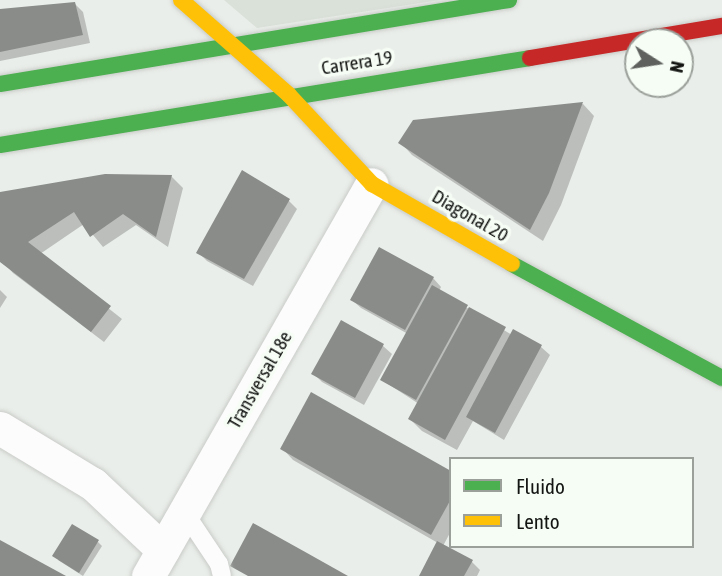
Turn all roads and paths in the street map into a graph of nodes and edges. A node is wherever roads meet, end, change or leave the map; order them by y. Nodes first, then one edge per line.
1 (181, 0) edge
2 (509, 0) edge
3 (722, 26) edge
4 (231, 44) junction
5 (0, 84) edge
6 (289, 95) junction
7 (0, 145) edge
8 (372, 184) junction
9 (722, 378) edge
10 (0, 428) edge
11 (185, 513) junction
12 (156, 563) edge
13 (222, 576) edge

1 - 4 street, Diagonal 20
2 - 4 street, Carrera 19
3 - 6 street, Carrera 19
4 - 5 street, Carrera 19
4 - 6 street, Diagonal 20
6 - 7 street, Carrera 19
6 - 8 street, Diagonal 20
8 - 9 street, Diagonal 20
8 - 11 street, Transversal 18e
10 - 12 street
11 - 12 street, Transversal 18e
11 - 13 lane

